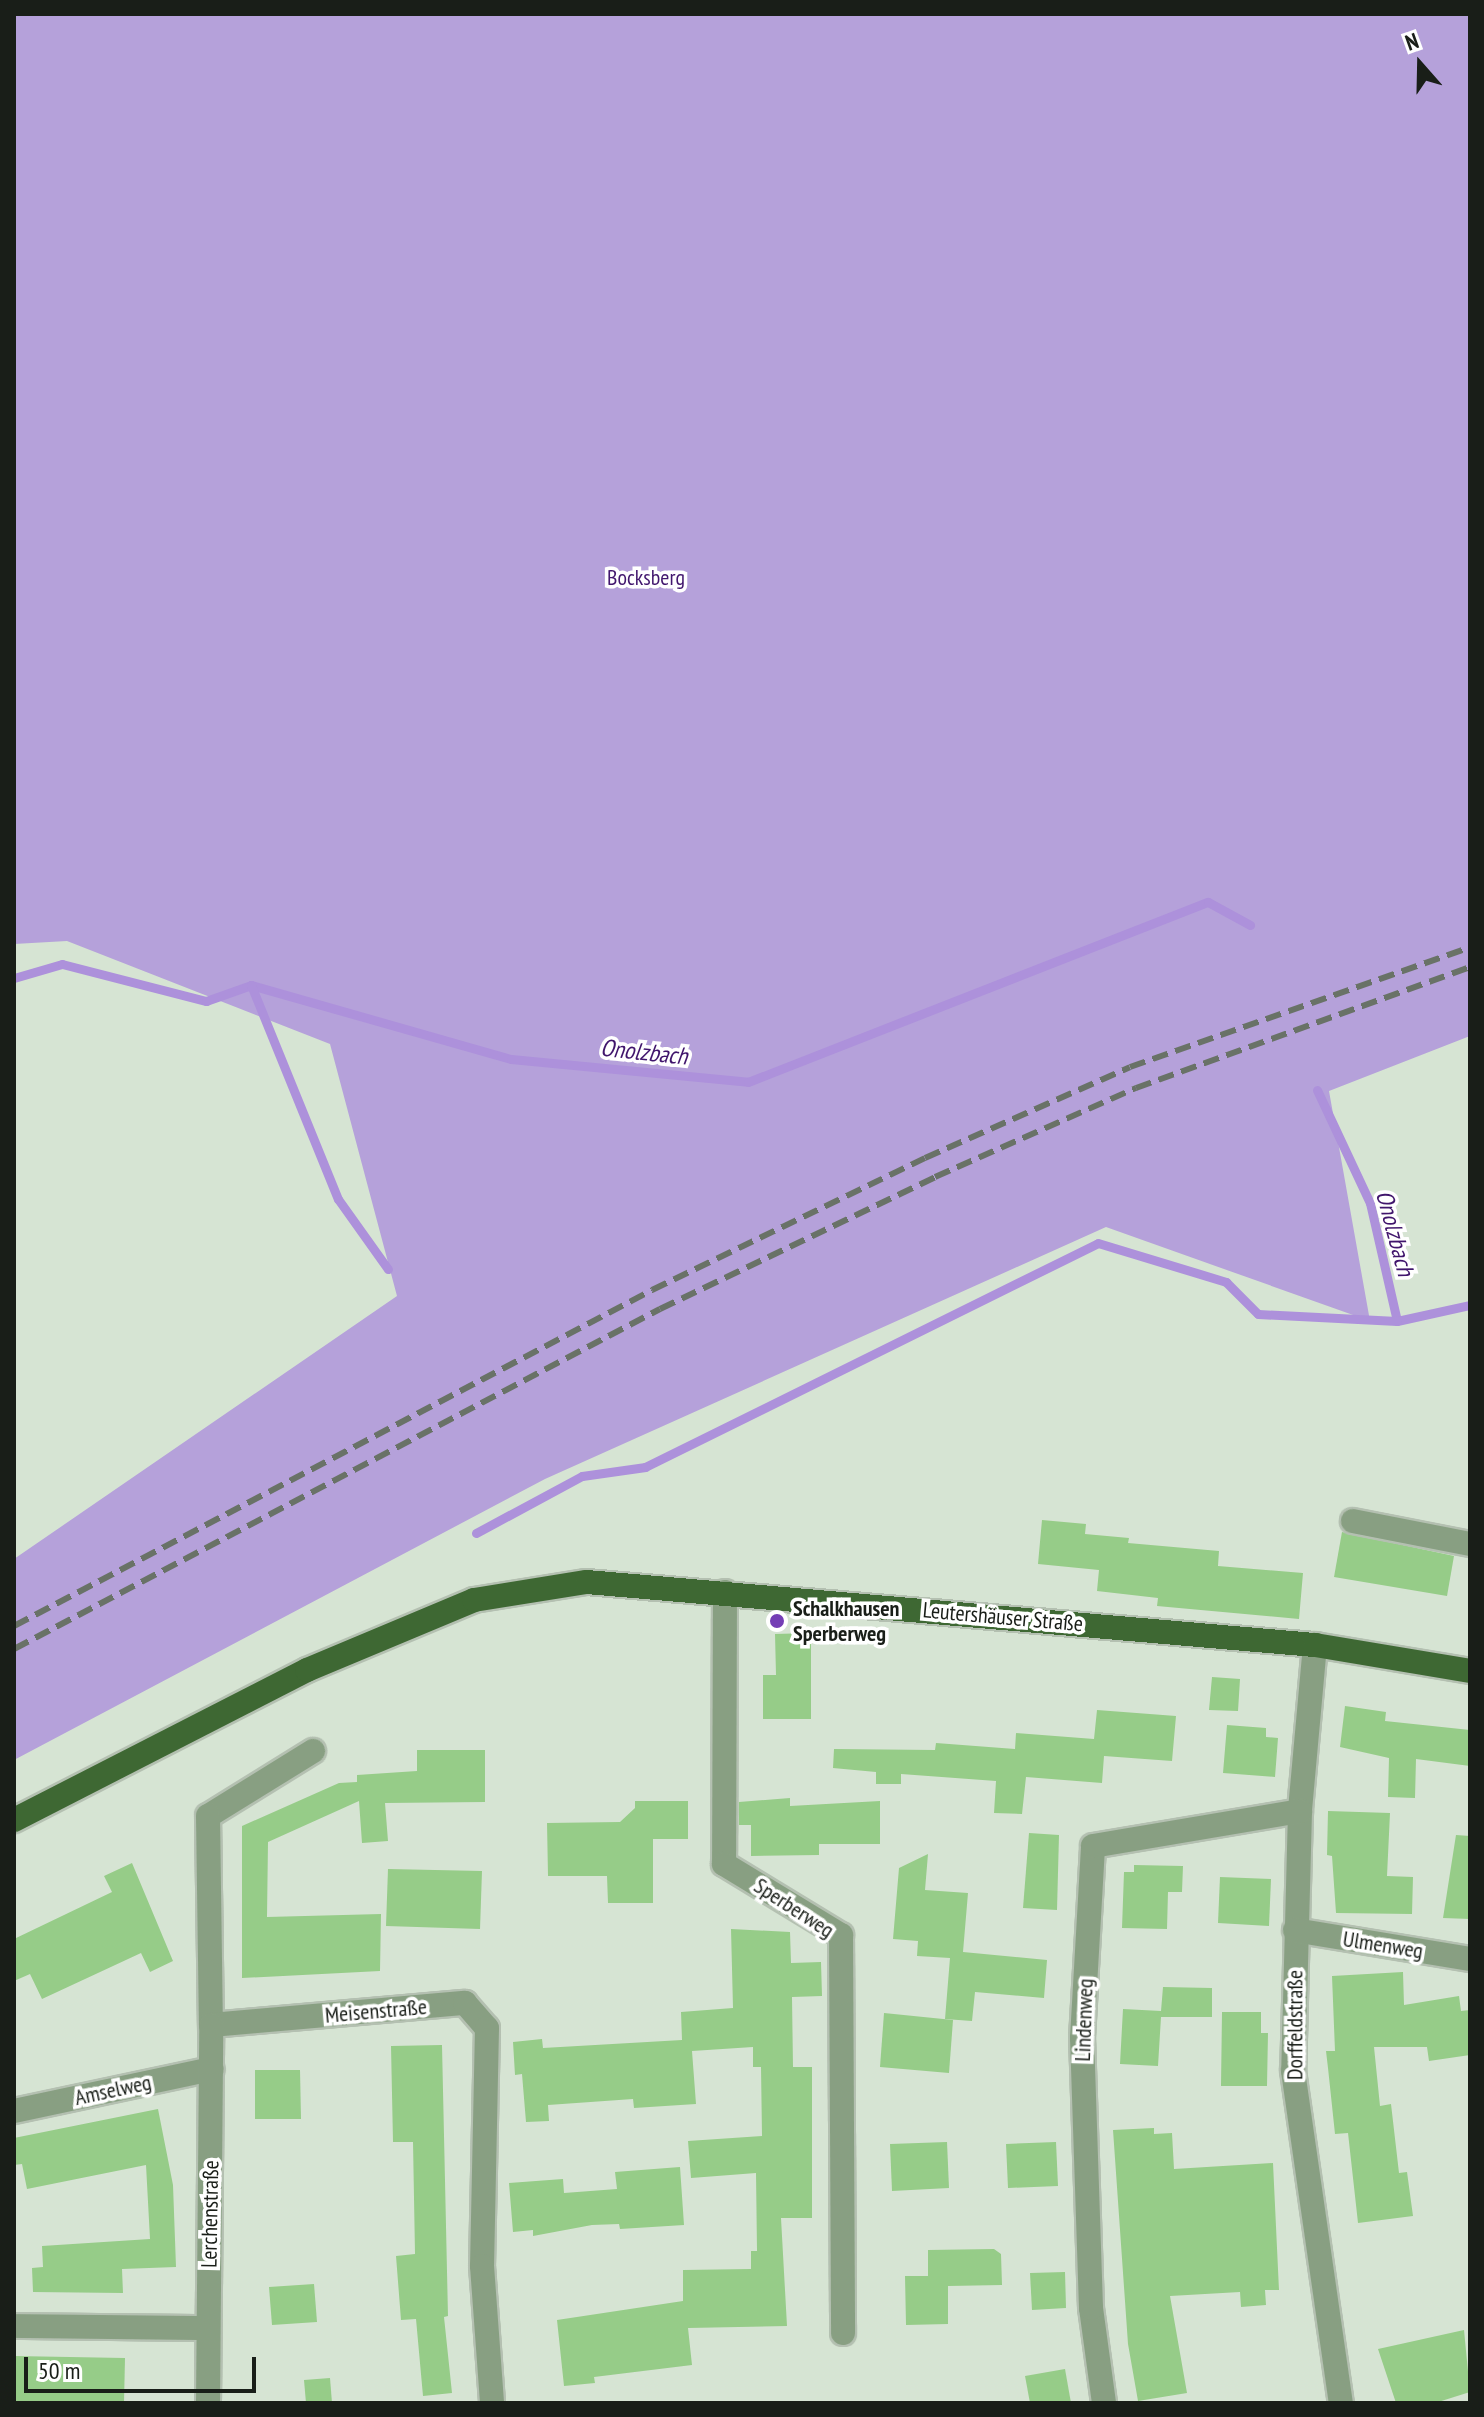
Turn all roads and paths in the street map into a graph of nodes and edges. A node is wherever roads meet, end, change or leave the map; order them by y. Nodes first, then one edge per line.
1 (1353, 1521) dead end
2 (1470, 1544) edge
3 (725, 1592) junction
4 (1315, 1645) junction
5 (1470, 1671) edge
6 (313, 1751) dead end
7 (1300, 1811) junction
8 (14, 1820) edge
9 (1295, 1930) junction
10 (1470, 1959) edge
11 (211, 2025) junction
12 (212, 2069) junction
13 (14, 2111) edge
14 (14, 2326) edge
15 (208, 2328) junction
16 (843, 2333) dead end
17 (208, 2403) edge
18 (492, 2403) edge
19 (1104, 2403) edge
20 (1341, 2403) edge

1 - 2 street
3 - 4 main road, Leutershäuser Straße
3 - 8 main road, Leutershäuser Straße
3 - 16 street, Sperberweg
4 - 5 main road, Leutershäuser Straße
4 - 7 street, Dorffeldstraße
6 - 11 street
7 - 9 street, Dorffeldstraße
7 - 19 street, Lindenweg
9 - 10 street, Ulmenweg
9 - 20 street, Dorffeldstraße
11 - 12 street, Lerchenstraße
11 - 18 street, Meisenstraße
12 - 13 street, Amselweg
12 - 15 street, Lerchenstraße
14 - 15 street
15 - 17 street, Lerchenstraße

